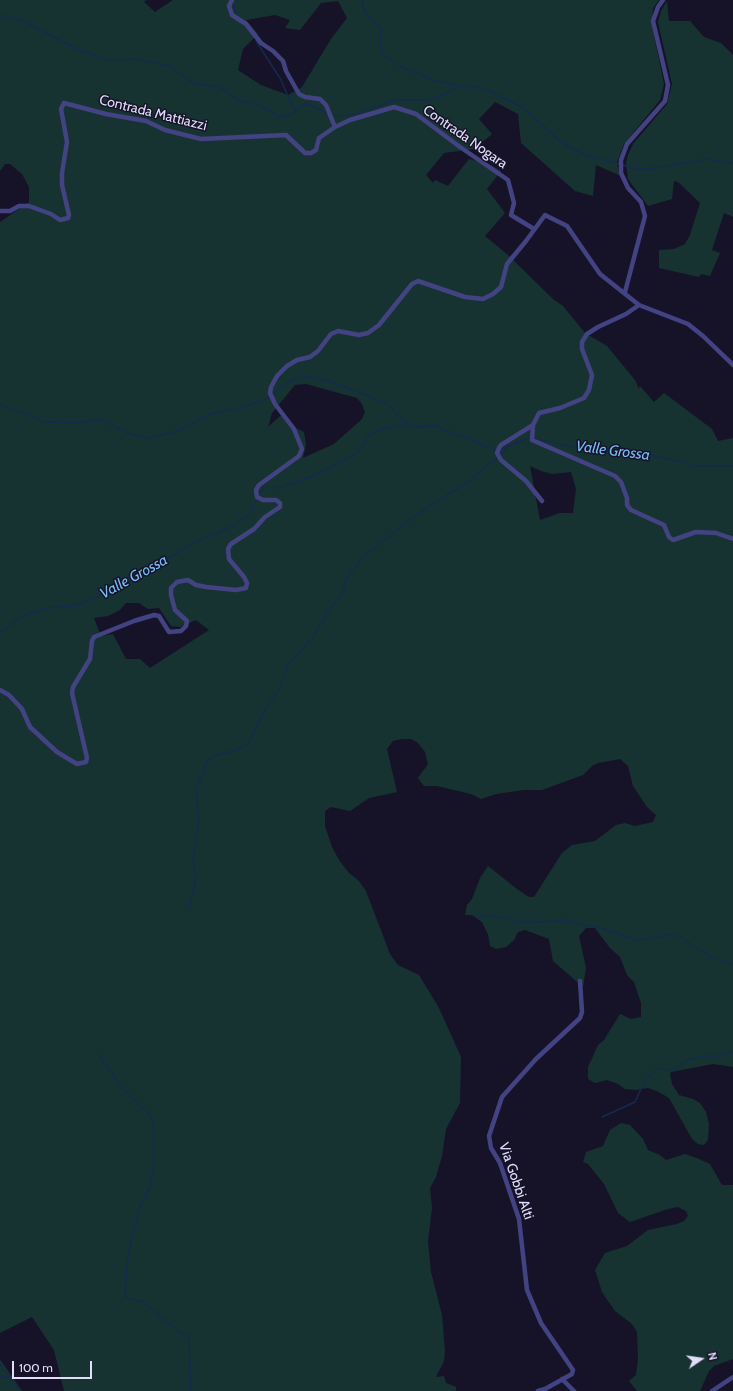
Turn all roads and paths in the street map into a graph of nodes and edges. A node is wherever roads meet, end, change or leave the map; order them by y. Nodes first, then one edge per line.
1 (232, 0) edge
2 (663, 0) edge
3 (335, 126) junction
4 (0, 211) edge
5 (534, 230) junction
6 (625, 292) junction
7 (639, 305) junction
8 (733, 365) edge
9 (533, 425) junction
10 (542, 501) dead end
11 (733, 539) edge
12 (0, 690) edge
13 (580, 982) dead end
14 (733, 1377) edge
15 (562, 1380) junction
16 (538, 1391) edge
17 (574, 1391) edge
18 (712, 1391) edge

1 - 3 street
2 - 6 street
3 - 4 street, Contrada Mattiazzi
3 - 5 street, Contrada Nogara
5 - 6 street
5 - 12 street
6 - 7 street
7 - 8 street
7 - 9 street
9 - 10 street
9 - 11 street
13 - 15 street, Via Gobbi Alti
14 - 18 street
15 - 16 street
15 - 17 street

